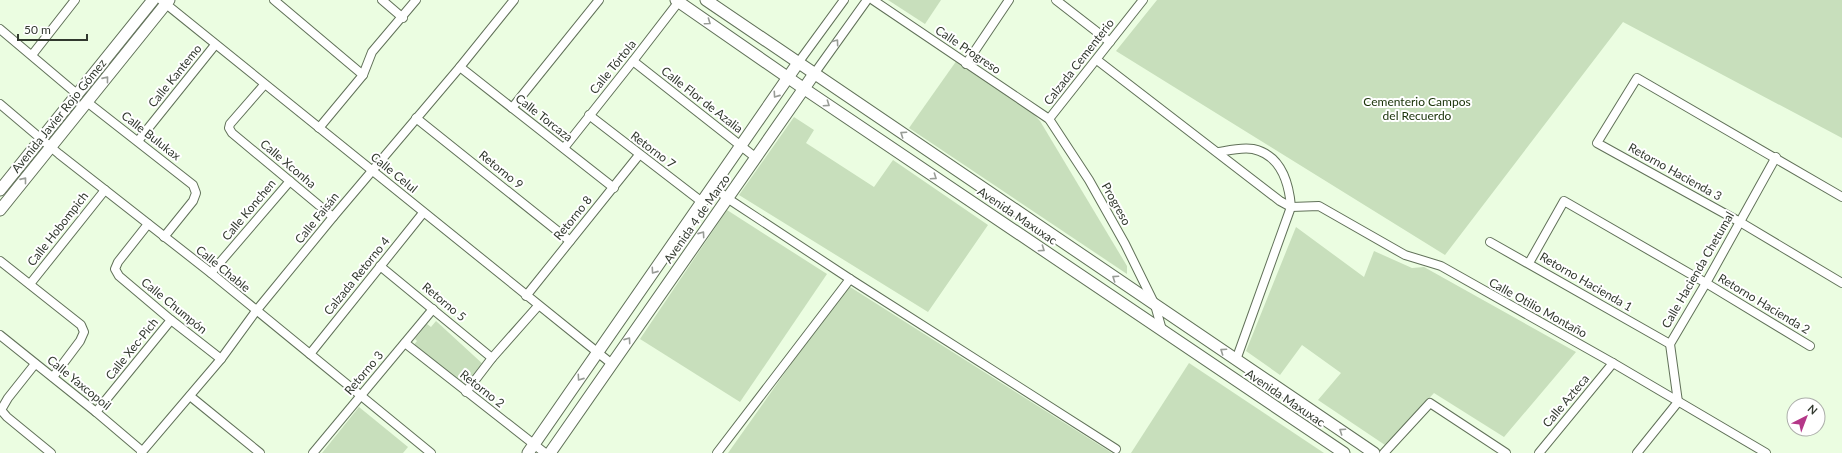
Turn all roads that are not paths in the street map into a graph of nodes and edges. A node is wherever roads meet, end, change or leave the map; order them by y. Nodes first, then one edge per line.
1 (75, 0) edge
2 (153, 0) edge
3 (274, 0) edge
4 (382, 0) edge
5 (416, 0) edge
6 (514, 0) edge
7 (599, 0) edge
8 (706, 0) edge
9 (844, 0) edge
10 (867, 0) edge
11 (873, 0) edge
12 (1009, 0) edge
13 (1056, 0) edge
14 (1143, 0) edge
15 (165, 1) edge
16 (678, 1) edge
17 (403, 18) junction
18 (0, 29) edge
19 (1110, 42) junction
20 (215, 45) junction
21 (32, 55) junction
22 (1097, 60) junction
23 (633, 62) junction
24 (798, 63) junction
25 (966, 64) junction
26 (460, 67) junction
27 (814, 74) junction
28 (363, 75) junction
29 (788, 78) junction
30 (264, 84) junction
31 (803, 88) junction
32 (77, 94) junction
33 (87, 102) junction
34 (0, 104) edge
35 (512, 108) junction
36 (590, 116) junction
37 (416, 118) junction
38 (1050, 120) junction
39 (319, 128) junction
40 (42, 138) junction
41 (138, 141) junction
42 (51, 146) junction
43 (741, 146) junction
44 (564, 148) junction
45 (1219, 152) junction
46 (639, 155) junction
47 (755, 157) junction
48 (1776, 157) junction
49 (372, 171) junction
50 (290, 181) junction
51 (713, 186) junction
52 (614, 188) junction
53 (0, 190) edge
54 (105, 190) junction
55 (1842, 197) edge
56 (727, 198) junction
57 (702, 202) junction
58 (1291, 207) junction
59 (0, 210) edge
60 (423, 213) junction
61 (333, 217) junction
62 (1740, 222) junction
63 (148, 224) junction
64 (164, 237) junction
65 (570, 241) junction
66 (1490, 242) dead end
67 (0, 261) edge
68 (1528, 263) junction
69 (380, 266) junction
70 (211, 274) junction
71 (850, 279) junction
72 (1706, 282) junction
73 (1842, 283) edge
74 (30, 284) junction
75 (526, 296) junction
76 (1155, 305) junction
77 (538, 306) junction
78 (434, 309) junction
79 (256, 311) junction
80 (171, 320) junction
81 (1162, 330) junction
82 (0, 335) edge
83 (405, 343) junction
84 (1670, 344) junction
85 (1810, 346) dead end
86 (597, 353) junction
87 (310, 354) junction
88 (492, 358) junction
89 (221, 359) junction
90 (1236, 360) junction
91 (1613, 363) junction
92 (36, 364) junction
93 (612, 364) junction
94 (53, 378) junction
95 (466, 392) junction
96 (190, 396) junction
97 (360, 396) junction
98 (1678, 402) junction
99 (96, 412) junction
100 (531, 449) edge
101 (1116, 449) dead end
102 (142, 452) edge
103 (50, 453) edge
104 (260, 453) edge
105 (313, 453) edge
106 (430, 453) edge
107 (545, 453) edge
108 (550, 453) edge
109 (717, 453) edge
110 (1344, 453) edge
111 (1374, 453) edge
112 (1384, 453) edge
113 (1506, 453) edge
114 (1539, 453) edge
115 (1637, 453) edge
116 (1766, 453) edge

1 - 21 street
2 - 32 main road, Avenida Javier Rojo Gómez
3 - 28 street
4 - 17 street
5 - 17 street
6 - 26 street, Calle Faisán
7 - 35 street
8 - 24 main road, Avenida Maxuxac
9 - 24 street, Avenida 4 de Marzo
27 -> 10 street, Avenida 4 de Marzo
11 - 25 street, Calle Progreso
12 - 25 street
13 - 19 street
14 - 19 street, Calzada Cementerio
15 - 20 street, Calle Celul
33 -> 15 main road, Avenida Javier Rojo Gómez
16 - 23 street, Calle Tórtola
16 -> 29 main road, Avenida Maxuxac
17 - 28 street
18 - 21 street
19 - 22 street, Calzada Cementerio
20 - 30 street, Calle Celul
20 - 41 street, Calle Kantemo
21 - 32 street
22 - 38 street, Calzada Cementerio
22 - 45 street
23 - 36 street, Calle Tórtola
23 - 43 street, Calle Flor de Azalia
24 - 27 main road, Avenida Maxuxac
24 - 29 main road, Avenida 4 de Marzo
25 - 38 street, Calle Progreso
26 - 35 street, Calle Torcaza
26 - 37 street, Calle Faisán
27 - 31 main road, Avenida 4 de Marzo
76 -> 27 main road, Avenida Maxuxac
28 - 39 street
29 - 31 main road, Avenida Maxuxac
29 -> 43 main road, Avenida 4 de Marzo
30 - 39 street, Calle Celul
30 - 50 street, Calle Xconha
31 - 47 main road, Avenida 4 de Marzo
31 -> 81 main road, Avenida Maxuxac
32 - 40 main road, Avenida Javier Rojo Gómez
33 - 41 street, Calle Bulukax
33 - 42 main road, Avenida Javier Rojo Gómez
34 - 40 street, Calle Chable
35 - 44 street, Calle Torcaza
36 - 44 street, Calle Tórtola
36 - 46 street, Retorno 7
37 - 49 street, Calle Faisán
37 - 65 street, Retorno 9
38 - 76 street, Progreso
39 - 49 street, Calle Celul
40 - 42 street, Calle Chable
40 - 53 main road, Avenida Javier Rojo Gómez
41 - 64 street, Calle Bulukax
42 - 54 street, Calle Chable
59 -> 42 main road, Avenida Javier Rojo Gómez
43 - 47 street, Calle Flor de Azalia
43 - 51 main road, Avenida 4 de Marzo
44 - 52 street, Calle Torcaza
45 - 58 street
45 - 58 street
46 - 52 street, Retorno 8
46 - 57 street, Retorno 7
47 - 56 main road, Avenida 4 de Marzo
48 - 55 street
48 - 62 street, Calle Hacienda Chetumal
48 - 62 street, Retorno Hacienda 3
49 - 60 street, Calle Celul
49 - 61 street, Calle Faisán
50 - 61 street, Calle Xconha
50 - 70 street, Calle Konchen
51 - 56 street
51 - 57 main road, Avenida 4 de Marzo
52 - 65 street, Retorno 8
54 - 63 street, Calle Chable
54 - 74 street, Calle Hobompich
56 - 71 street
93 -> 56 main road, Avenida 4 de Marzo
57 -> 86 main road, Avenida 4 de Marzo
58 - 90 street
58 - 91 street, Calle Otilio Montaño
60 - 69 street, Calzada Retorno 4
60 - 75 street, Calle Celul
61 - 79 street, Calle Faisán
62 - 72 street, Calle Hacienda Chetumal
62 - 73 street, Retorno Hacienda 3
63 - 64 street, Calle Chable
63 - 80 street, Calle Chumpón
64 - 70 street, Calle Chable
65 - 75 street, Retorno 8
66 - 68 street, Retorno Hacienda 1
67 - 74 street
68 - 72 street
68 - 84 street, Retorno Hacienda 1
69 - 78 street, Retorno 5
69 - 87 street, Calzada Retorno 4
70 - 79 street, Calle Chable
71 - 101 street
71 - 109 street
72 - 84 street, Calle Hacienda Chetumal
72 - 85 street, Retorno Hacienda 2
74 - 94 street
75 - 77 street, Calle Celul
76 - 81 street, Progreso
90 -> 76 main road, Avenida Maxuxac
77 - 86 street, Calle Celul
77 - 88 street
78 - 83 street, Retorno 3
78 - 88 street, Retorno 5
79 - 87 street, Calle Chable
79 - 89 street, Calle Faisán
80 - 89 street, Calle Chumpón
80 - 99 street, Calle Xec-Pich
81 - 110 main road, Avenida Maxuxac
82 - 92 street, Calle Yaxcopoil
83 - 95 street, Retorno 2
83 - 97 street, Retorno 3
84 - 98 street, Calle Hacienda Chetumal
86 - 93 street, Calle Celul
86 -> 100 main road, Avenida 4 de Marzo
87 - 97 street, Calle Chable
88 - 95 street
89 - 96 street, Calle Faisán
111 -> 90 main road, Avenida Maxuxac
91 - 98 street, Calle Otilio Montaño
91 - 114 street, Calle Azteca
92 - 94 street, Calle Yaxcopoil
92 - 103 street
93 - 108 main road, Avenida 4 de Marzo
94 - 99 street, Calle Yaxcopoil
95 - 100 street, Retorno 2
96 - 102 street, Calle Faisán
96 - 104 street
97 - 105 street, Retorno 3
97 - 106 street, Calle Chable
98 - 115 street
98 - 116 street, Calle Otilio Montaño
99 - 102 street, Calle Yaxcopoil
100 - 107 street, Retorno 2
112 - 113 street

